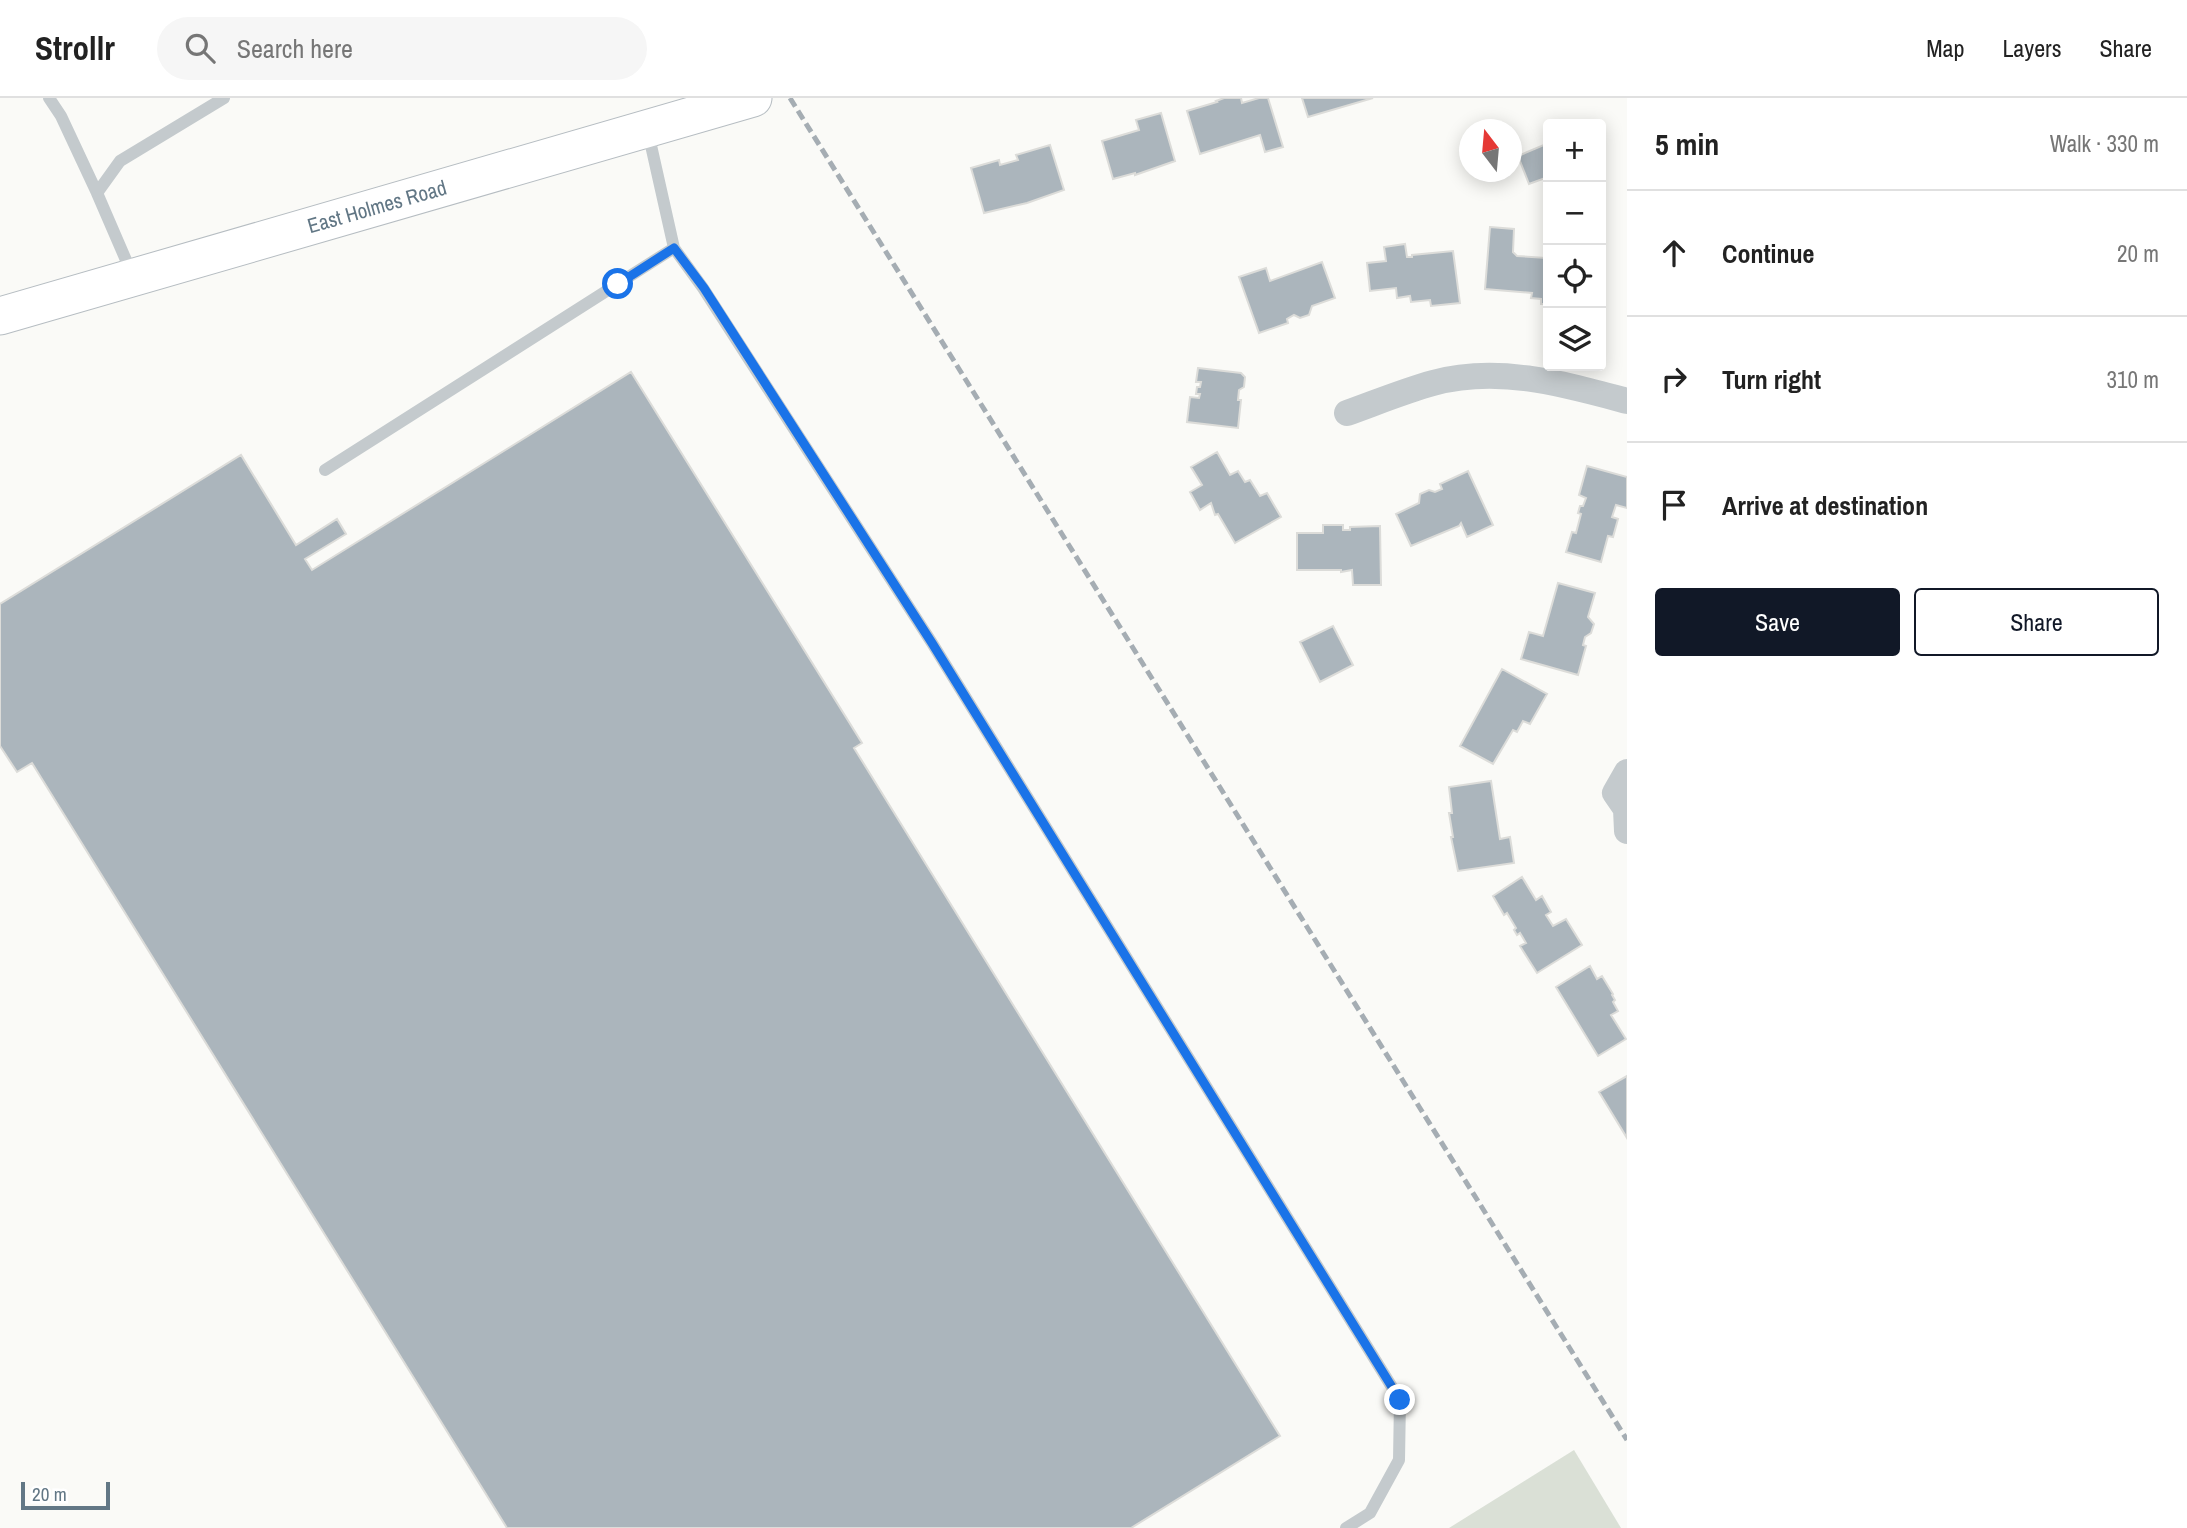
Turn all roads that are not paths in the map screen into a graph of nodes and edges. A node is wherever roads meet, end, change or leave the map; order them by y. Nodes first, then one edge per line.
1 (49, 98) edge
2 (224, 98) edge
3 (753, 98) edge
4 (647, 128) junction
5 (97, 193) junction
6 (674, 248) junction
7 (134, 277) junction
8 (0, 316) edge
9 (1627, 401) edge
10 (1347, 414) dead end
11 (325, 470) dead end
12 (1627, 772) edge
13 (1627, 831) edge
14 (1346, 1528) edge

1 - 5 lane
2 - 5 lane
3 - 4 main road, East Holmes Road
4 - 6 lane
4 - 7 main road, East Holmes Road
5 - 7 lane
6 - 11 lane
6 - 14 lane
7 - 8 main road, East Holmes Road
9 - 10 street
12 - 13 street

